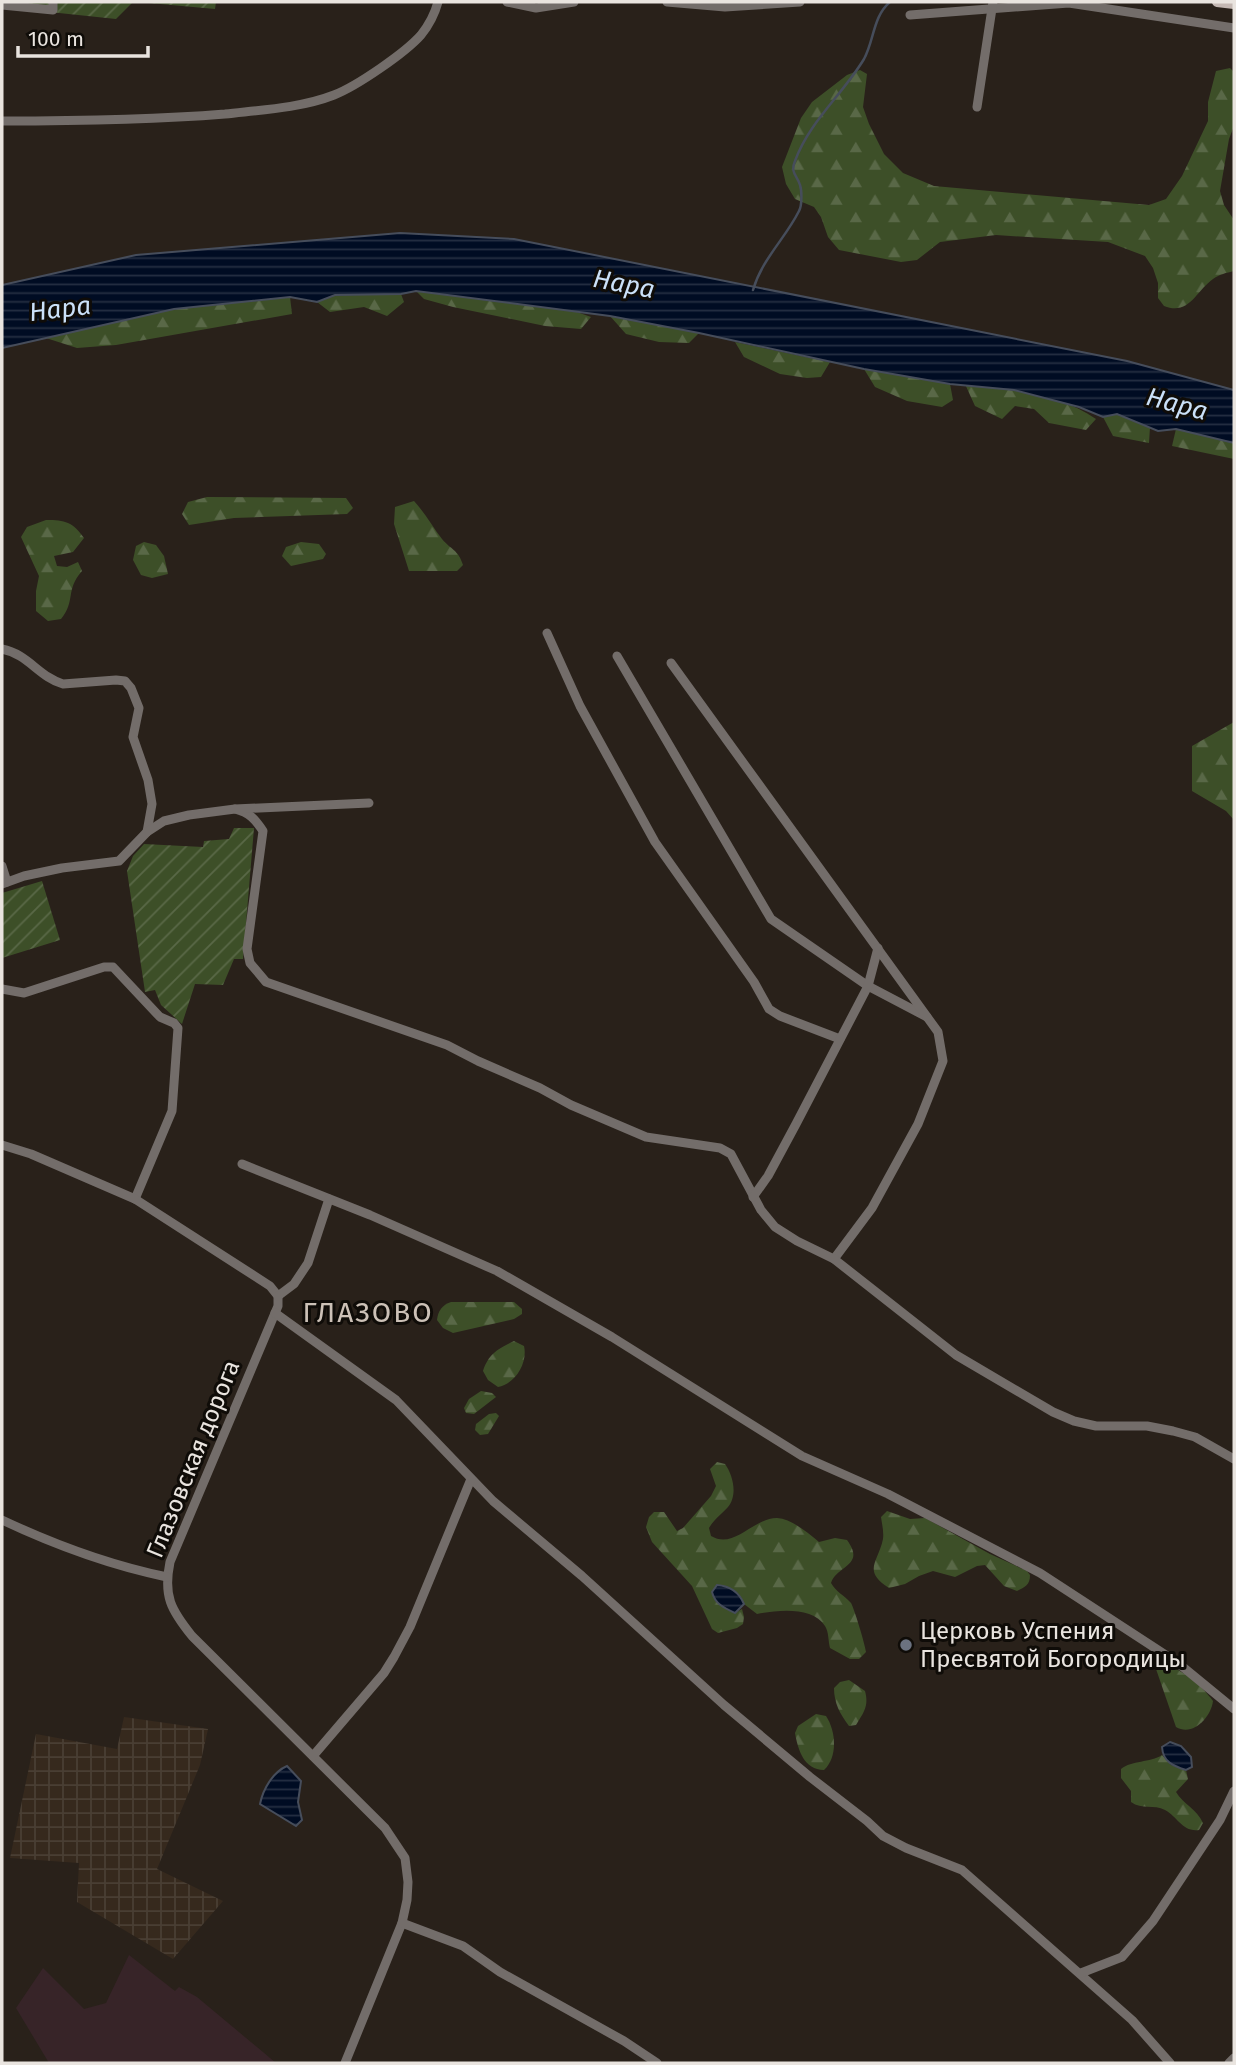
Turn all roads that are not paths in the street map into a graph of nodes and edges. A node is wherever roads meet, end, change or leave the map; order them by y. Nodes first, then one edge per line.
1 (53, 2) edge
2 (438, 2) edge
3 (507, 2) edge
4 (574, 2) edge
5 (667, 2) edge
6 (800, 2) edge
7 (1217, 2) edge
8 (1234, 4) edge
9 (2, 5) edge
10 (992, 5) edge
11 (910, 15) dead end
12 (1234, 28) edge
13 (978, 107) dead end
14 (2, 121) edge
15 (547, 633) dead end
16 (2, 649) edge
17 (617, 656) dead end
18 (671, 663) dead end
19 (369, 803) dead end
20 (235, 810) junction
21 (147, 832) junction
22 (2, 866) edge
23 (4, 883) edge
24 (878, 948) junction
25 (867, 986) junction
26 (2, 989) edge
27 (928, 1018) junction
28 (840, 1039) junction
29 (2, 1145) edge
30 (242, 1164) dead end
31 (753, 1197) junction
32 (135, 1199) junction
33 (329, 1199) junction
34 (834, 1259) junction
35 (278, 1296) junction
36 (275, 1313) junction
37 (1234, 1459) edge
38 (471, 1479) junction
39 (2, 1520) edge
40 (167, 1577) junction
41 (1234, 1709) edge
42 (313, 1756) junction
43 (1234, 1791) edge
44 (402, 1923) junction
45 (1081, 1973) junction
46 (1234, 2058) edge
47 (345, 2063) edge
48 (657, 2063) edge
49 (1170, 2063) edge
50 (1228, 2063) edge

1 - 9 street
2 - 14 street
3 - 4 street
5 - 6 street
7 - 8 main road
10 - 11 street
10 - 12 street
10 - 13 street
15 - 28 street
16 - 21 street
17 - 25 street
18 - 24 street
19 - 20 street
20 - 21 street
20 - 31 street
21 - 23 street
22 - 23 street
24 - 25 street
24 - 27 street
25 - 27 street
25 - 28 street
26 - 32 street
27 - 34 street
28 - 31 street
29 - 32 street
30 - 33 street
31 - 34 street
32 - 35 street
33 - 35 street
33 - 41 street
34 - 37 street
35 - 36 street, Глазовская дорога
36 - 38 street
36 - 40 street, Глазовская дорога
38 - 42 street
38 - 45 street
39 - 40 street
40 - 42 street, Глазовская дорога
42 - 44 street, Глазовская дорога
43 - 45 street
44 - 47 street, Глазовская дорога
44 - 48 street
45 - 49 street
46 - 50 street

